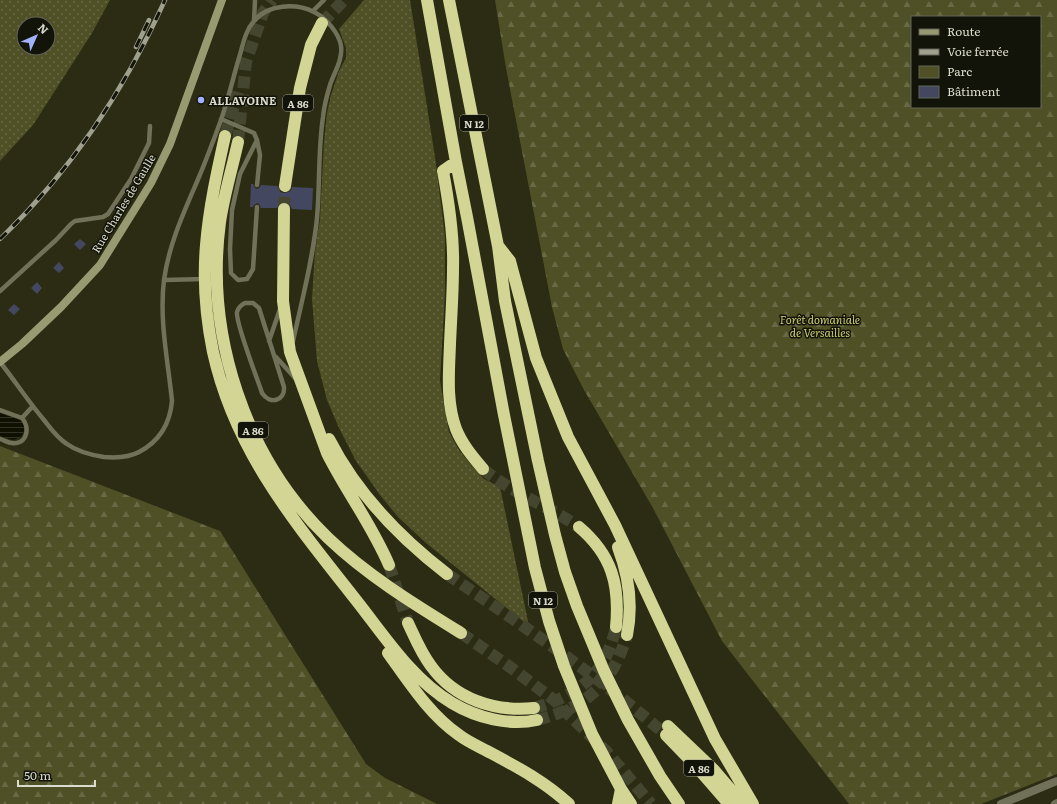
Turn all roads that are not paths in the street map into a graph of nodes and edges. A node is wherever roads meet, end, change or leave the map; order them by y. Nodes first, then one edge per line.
1 (222, 0) edge
2 (255, 0) edge
3 (324, 0) edge
4 (427, 0) edge
5 (449, 0) edge
6 (313, 11) junction
7 (254, 21) junction
8 (322, 23) tunnel mouth
9 (221, 119) junction
10 (150, 126) dead end
11 (225, 136) tunnel mouth
12 (257, 140) junction
13 (238, 142) tunnel mouth
14 (456, 162) junction
15 (257, 185) dead end
16 (285, 186) tunnel mouth
17 (257, 207) dead end
18 (284, 209) tunnel mouth
19 (498, 246) junction
20 (205, 279) junction
21 (164, 280) junction
22 (0, 291) edge
23 (283, 300) junction
24 (268, 341) junction
25 (290, 352) junction
26 (274, 355) junction
27 (0, 362) edge
28 (303, 388) junction
29 (32, 407) junction
30 (0, 410) edge
31 (22, 418) junction
32 (568, 437) junction
33 (0, 439) edge
34 (483, 469) tunnel mouth
35 (579, 527) tunnel mouth
36 (319, 553) junction
37 (389, 565) tunnel mouth
38 (447, 574) tunnel mouth
39 (408, 623) tunnel mouth
40 (616, 627) tunnel mouth
41 (461, 632) tunnel mouth
42 (627, 635) tunnel mouth
43 (534, 708) tunnel mouth
44 (537, 720) tunnel mouth
45 (1057, 781) edge
46 (621, 789) junction
47 (569, 804) edge
48 (618, 804) edge
49 (631, 804) edge
50 (679, 804) edge
51 (729, 804) edge
52 (743, 804) edge
53 (753, 804) edge
54 (1000, 804) edge

1 - 27 main road, Rue Charles de Gaulle
2 - 7 lane
3 - 6 lane
4 - 14 highway, N 12
5 - 19 highway, N 12
6 - 7 lane
6 - 25 lane
7 - 9 lane
8 - 16 highway, A 86
9 - 12 lane
9 - 21 lane
10 - 22 lane
11 - 20 highway
12 - 15 lane
12 - 17 lane
13 - 41 highway, A 86
14 - 34 highway
14 - 46 highway, N 12
18 - 23 highway
19 - 32 highway
19 - 50 highway, N 12
20 - 21 lane
20 - 36 highway
21 - 29 lane
23 - 24 lane
23 - 25 highway
24 - 26 lane
24 - 26 lane
25 - 28 highway
26 - 28 lane
27 - 29 lane
28 - 37 highway
28 - 38 highway
29 - 31 lane
30 - 31 lane
31 - 33 lane
32 - 42 highway
32 - 53 highway
35 - 40 highway
36 - 44 highway
36 - 47 highway
39 - 43 highway
45 - 54 street
46 - 48 highway
46 - 49 highway, N 12
51 - 52 highway, A 86

